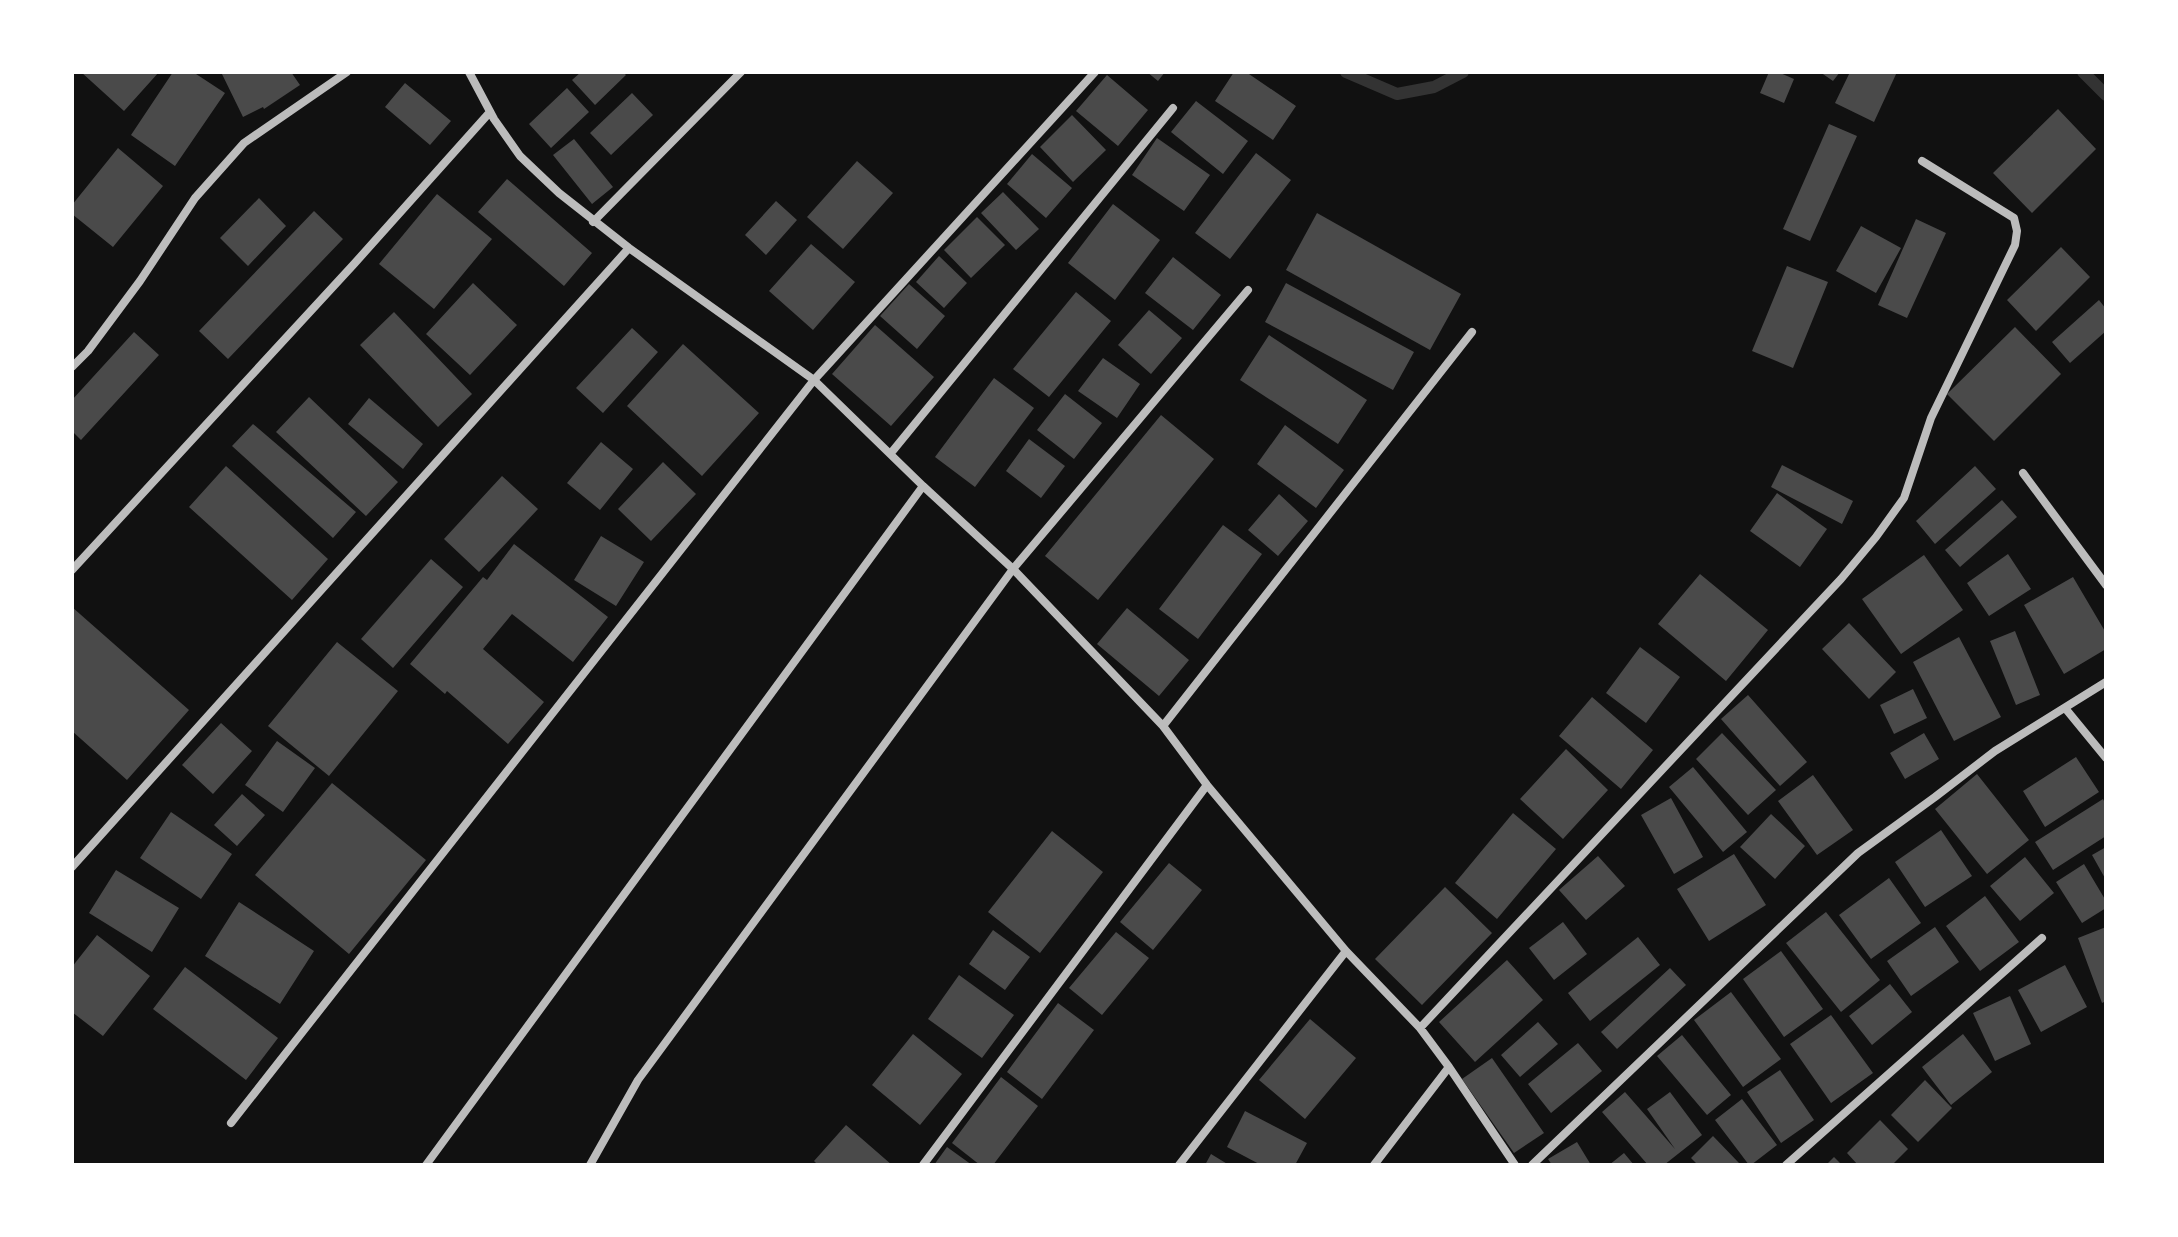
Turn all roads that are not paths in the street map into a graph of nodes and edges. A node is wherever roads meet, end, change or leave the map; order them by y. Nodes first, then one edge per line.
1 (347, 72) edge
2 (469, 72) edge
3 (741, 72) edge
4 (1095, 72) edge
5 (1173, 108) dead end
6 (490, 112) junction
7 (1922, 161) dead end
8 (593, 222) junction
9 (629, 248) junction
10 (1248, 290) dead end
11 (1472, 332) dead end
12 (72, 367) edge
13 (814, 380) junction
14 (891, 453) junction
15 (2023, 473) dead end
16 (923, 486) junction
17 (1013, 569) junction
18 (72, 570) edge
19 (2106, 585) edge
20 (2106, 682) edge
21 (2065, 708) junction
22 (1163, 726) junction
23 (2106, 758) edge
24 (1207, 785) junction
25 (72, 867) edge
26 (2042, 938) dead end
27 (1346, 951) junction
28 (1420, 1028) junction
29 (1449, 1067) junction
30 (231, 1123) dead end
31 (426, 1165) edge
32 (590, 1165) edge
33 (923, 1165) edge
34 (1179, 1165) edge
35 (1374, 1165) edge
36 (1515, 1165) edge
37 (1532, 1165) edge
38 (1786, 1165) edge

1 - 12 street
2 - 6 street
3 - 8 street
4 - 13 street
5 - 14 street
6 - 8 street
6 - 18 street
7 - 28 street
8 - 9 street
9 - 13 street
9 - 25 street
10 - 17 street
11 - 22 street
13 - 14 street
13 - 30 street
14 - 16 street
15 - 19 street
16 - 17 street
16 - 31 street
17 - 22 street
17 - 32 street
20 - 21 street
21 - 23 street
21 - 37 street
22 - 24 street
24 - 27 street
24 - 33 street
26 - 38 street
27 - 28 street
27 - 34 street
28 - 29 street
29 - 35 street
29 - 36 street

